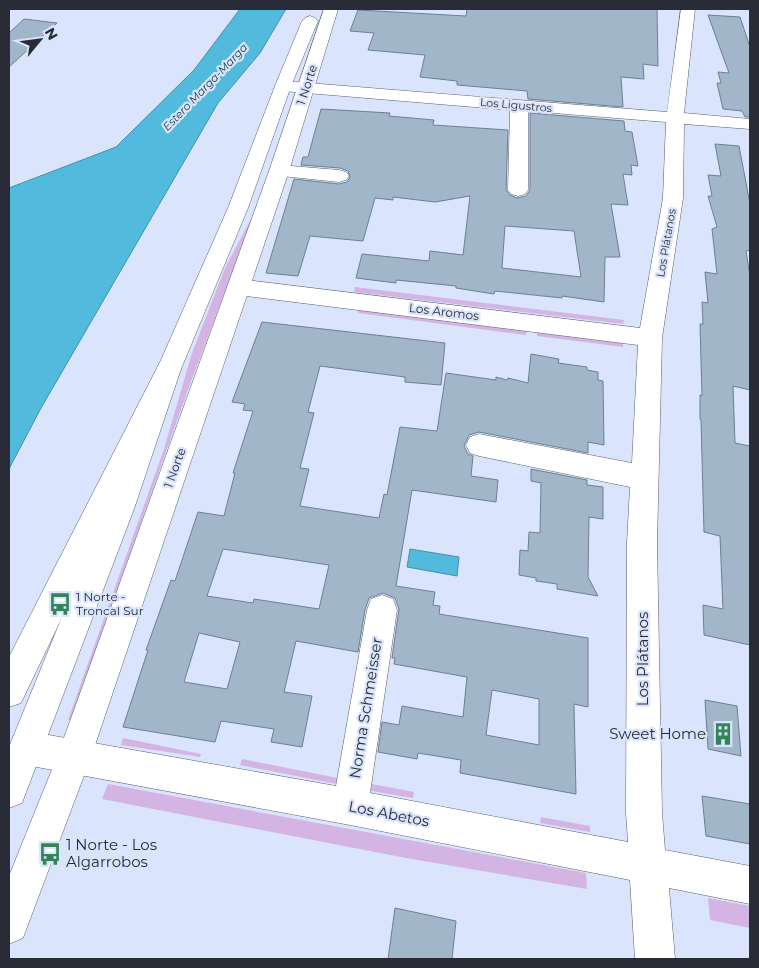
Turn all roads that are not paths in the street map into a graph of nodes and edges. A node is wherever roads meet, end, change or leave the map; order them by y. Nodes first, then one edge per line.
1 (315, 9) edge
2 (331, 9) edge
3 (688, 9) edge
4 (295, 86) junction
5 (519, 105) junction
6 (675, 118) junction
7 (750, 124) edge
8 (279, 171) junction
9 (339, 176) dead end
10 (518, 190) dead end
11 (238, 286) junction
12 (650, 338) junction
13 (169, 369) junction
14 (480, 445) dead end
15 (646, 478) junction
16 (382, 610) dead end
17 (9, 691) edge
18 (26, 748) junction
19 (74, 757) junction
20 (9, 790) edge
21 (350, 807) junction
22 (647, 865) junction
23 (750, 885) edge
24 (9, 924) edge
25 (655, 959) edge

1 - 4 main road, 1 Norte
2 - 4 main road, 1 Norte
3 - 6 main road, Los Plátanos
4 - 5 main road, Los Ligustros
4 - 8 main road, 1 Norte
4 - 13 main road, 1 Norte
5 - 6 main road, Los Ligustros
5 - 10 main road
6 - 7 main road, Los Ligustros
6 - 12 main road, Los Plátanos
8 - 9 main road
8 - 11 main road, 1 Norte
11 - 12 main road, Los Aromos
11 - 19 main road, 1 Norte
12 - 15 main road, Los Plátanos
13 - 17 main road
13 - 18 main road, 1 Norte
14 - 15 main road
15 - 22 main road, Los Plátanos
16 - 21 main road, Norma Schmeisser
18 - 19 main road, Los Abetos
18 - 20 main road, 1 Norte
19 - 21 main road, Los Abetos
19 - 24 main road, 1 Norte
21 - 22 main road, Los Abetos
22 - 23 main road, Los Abetos
22 - 25 main road, Los Plátanos

